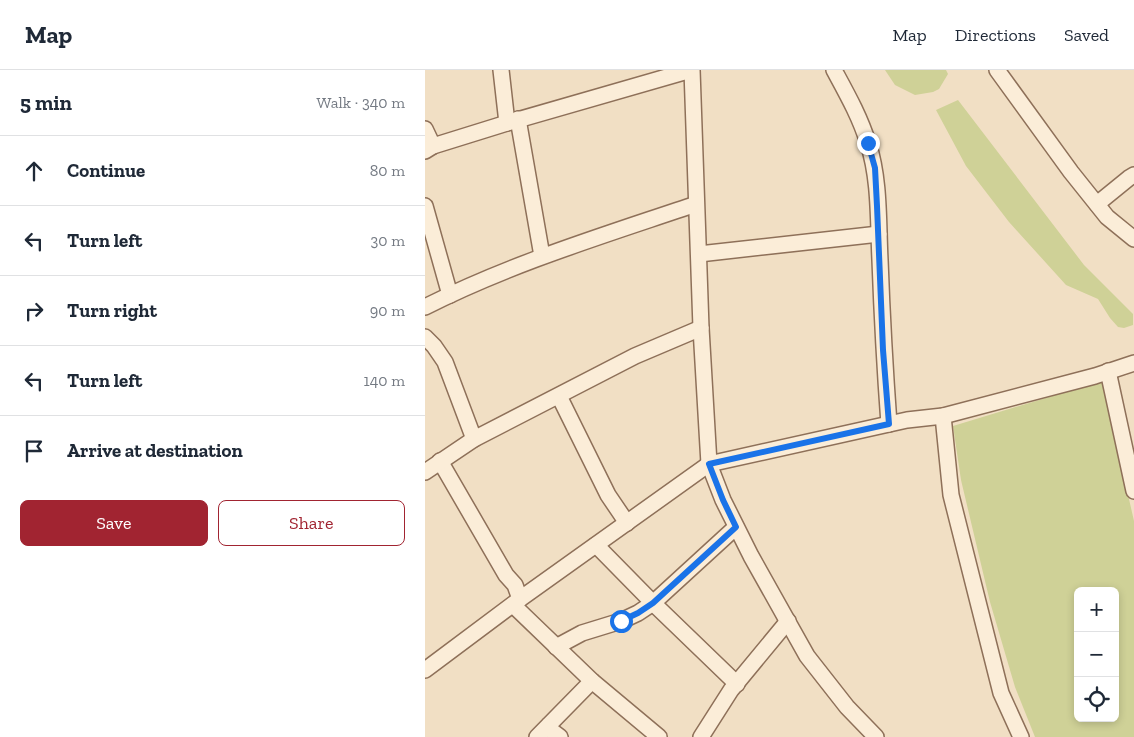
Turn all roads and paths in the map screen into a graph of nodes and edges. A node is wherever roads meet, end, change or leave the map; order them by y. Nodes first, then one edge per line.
1 (501, 70) edge
2 (691, 70) edge
3 (834, 70) edge
4 (997, 70) edge
5 (512, 121) junction
6 (425, 129) edge
7 (429, 149) edge
8 (1134, 175) edge
9 (696, 204) junction
10 (1097, 204) junction
11 (425, 206) edge
12 (879, 234) junction
13 (1134, 239) edge
14 (699, 254) junction
15 (541, 256) junction
16 (450, 295) junction
17 (425, 307) edge
18 (701, 328) junction
19 (425, 337) edge
20 (1134, 363) edge
21 (1108, 371) junction
22 (559, 396) junction
23 (943, 416) junction
24 (889, 424) junction
25 (474, 440) junction
26 (440, 461) junction
27 (709, 464) junction
28 (425, 472) edge
29 (1134, 491) edge
30 (627, 523) junction
31 (736, 527) junction
32 (596, 545) junction
33 (516, 602) junction
34 (653, 603) junction
35 (788, 622) junction
36 (556, 647) junction
37 (425, 670) edge
38 (592, 681) junction
39 (737, 684) junction
40 (549, 725) junction
41 (537, 737) edge
42 (560, 737) edge
43 (659, 737) edge
44 (701, 737) edge
45 (876, 737) edge
46 (1021, 737) edge

1 - 5 street
2 - 5 street
2 - 9 street
3 - 12 street
4 - 10 street
5 - 7 street
5 - 15 street
6 - 7 street
8 - 10 street
9 - 14 street
9 - 15 street
10 - 13 street
11 - 16 street
12 - 14 street
12 - 24 street
14 - 18 street
15 - 16 street
16 - 17 street
18 - 22 street
18 - 27 street
19 - 25 street
20 - 21 street
21 - 23 street
21 - 29 street
22 - 25 street
22 - 30 street
23 - 24 street
23 - 46 street
24 - 27 street
25 - 26 street
26 - 28 street
26 - 33 street
27 - 30 street
27 - 31 street
30 - 32 street
31 - 34 street
31 - 35 street
32 - 33 street
32 - 34 street
33 - 36 street
33 - 37 street
34 - 36 street
34 - 39 street
35 - 39 street
35 - 45 street
36 - 38 street
38 - 40 street
38 - 43 street
39 - 44 street
40 - 41 street
40 - 42 street

